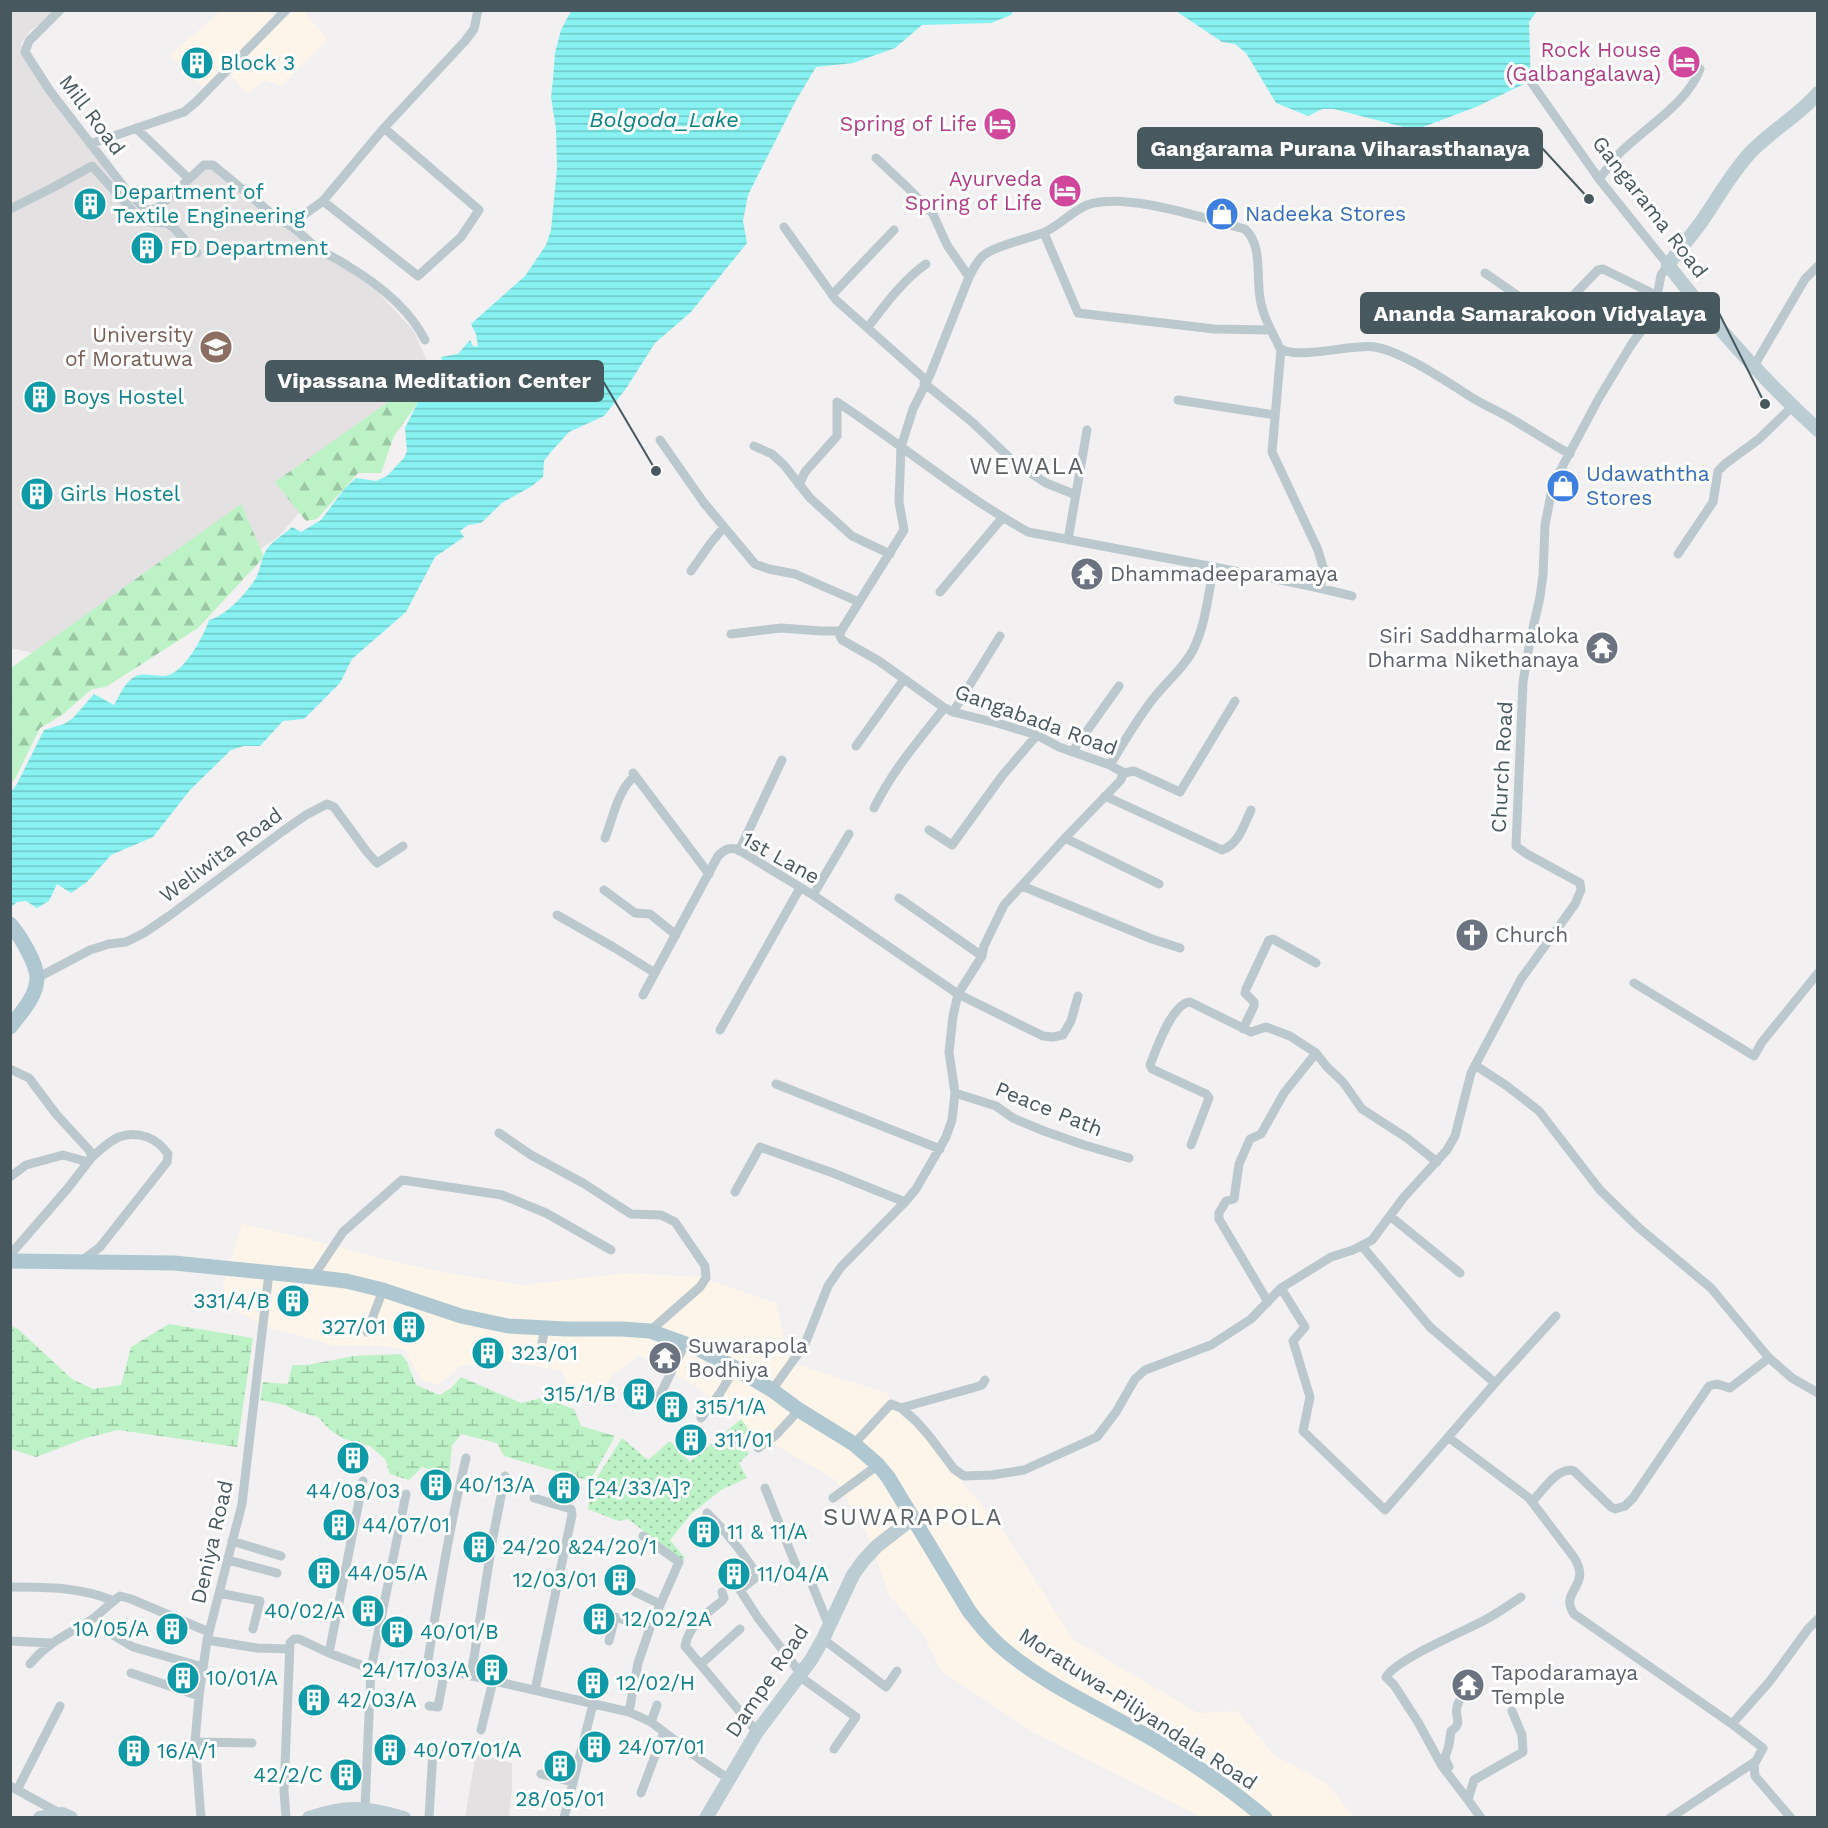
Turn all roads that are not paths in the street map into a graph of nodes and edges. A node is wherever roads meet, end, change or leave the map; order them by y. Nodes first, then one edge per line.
1 (60, 10) edge
2 (286, 10) edge
3 (478, 10) edge
4 (1700, 69) dead end
5 (1531, 82) dead end
6 (1815, 100) edge
7 (136, 128) junction
8 (384, 128) junction
9 (90, 144) junction
10 (876, 158) dead end
11 (188, 178) junction
12 (1599, 178) junction
13 (323, 201) junction
14 (10, 209) edge
15 (291, 224) junction
16 (784, 227) dead end
17 (894, 230) dead end
18 (1044, 233) junction
19 (196, 253) dead end
20 (926, 264) dead end
21 (1668, 264) junction
22 (1818, 266) edge
23 (1485, 273) dead end
24 (969, 277) junction
25 (832, 295) junction
26 (1658, 296) junction
27 (1524, 300) junction
28 (1497, 322) dead end
29 (868, 327) junction
30 (1270, 330) junction
31 (425, 340) dead end
32 (1281, 349) junction
33 (1754, 366) junction
34 (925, 382) junction
35 (1178, 400) dead end
36 (1792, 407) junction
37 (1275, 415) junction
38 (1087, 430) dead end
39 (1818, 430) edge
40 (660, 440) dead end
41 (754, 446) dead end
42 (900, 447) junction
43 (1570, 454) junction
44 (799, 485) junction
45 (1076, 495) junction
46 (1003, 517) junction
47 (724, 527) junction
48 (1068, 540) junction
49 (890, 554) junction
50 (1678, 554) dead end
51 (1214, 567) junction
52 (691, 571) dead end
53 (1321, 587) junction
54 (940, 592) dead end
55 (1352, 596) dead end
56 (859, 602) junction
57 (841, 631) junction
58 (731, 634) dead end
59 (1000, 636) dead end
60 (904, 679) junction
61 (1119, 686) dead end
62 (1235, 701) dead end
63 (943, 706) junction
64 (953, 712) junction
65 (1037, 735) junction
66 (856, 746) dead end
67 (1072, 752) junction
68 (782, 760) dead end
69 (1110, 765) junction
70 (1124, 773) junction
71 (1105, 796) junction
72 (874, 808) dead end
73 (1251, 810) dead end
74 (929, 830) dead end
75 (849, 834) dead end
76 (605, 838) dead end
77 (1065, 838) junction
78 (403, 846) dead end
79 (739, 851) junction
80 (709, 874) junction
81 (1159, 884) dead end
82 (1022, 885) junction
83 (800, 888) junction
84 (604, 890) dead end
85 (813, 895) junction
86 (899, 898) dead end
87 (557, 915) dead end
88 (13, 927) edge
89 (676, 935) junction
90 (1180, 948) dead end
91 (981, 956) junction
92 (1316, 963) dead end
93 (655, 973) junction
94 (1818, 973) edge
95 (37, 978) junction
96 (1634, 983) dead end
97 (958, 994) junction
98 (643, 995) dead end
99 (1078, 996) dead end
100 (10, 1027) edge
101 (1243, 1029) junction
102 (720, 1030) dead end
103 (1316, 1053) junction
104 (1475, 1065) junction
105 (10, 1069) edge
106 (776, 1084) dead end
107 (956, 1093) junction
108 (499, 1133) dead end
109 (1191, 1145) dead end
110 (940, 1149) junction
111 (1129, 1158) dead end
112 (90, 1159) junction
113 (1437, 1162) junction
114 (10, 1177) edge
115 (735, 1192) dead end
116 (905, 1202) junction
117 (1390, 1216) junction
118 (1362, 1246) junction
119 (611, 1250) dead end
120 (10, 1255) edge
121 (10, 1261) edge
122 (79, 1262) junction
123 (269, 1273) junction
124 (1460, 1273) dead end
125 (313, 1277) junction
126 (1281, 1288) junction
127 (383, 1290) junction
128 (1268, 1302) junction
129 (1556, 1316) dead end
130 (545, 1328) junction
131 (650, 1331) junction
132 (367, 1332) dead end
133 (685, 1344) junction
134 (539, 1358) dead end
135 (1769, 1358) junction
136 (735, 1368) junction
137 (985, 1380) dead end
138 (1495, 1383) junction
139 (772, 1390) junction
140 (1818, 1393) edge
141 (658, 1399) dead end
142 (901, 1408) junction
143 (799, 1410) junction
144 (701, 1418) dead end
145 (1448, 1437) junction
146 (854, 1444) junction
147 (758, 1448) dead end
148 (466, 1458) dead end
149 (878, 1465) junction
150 (505, 1476) dead end
151 (362, 1486) dead end
152 (765, 1488) dead end
153 (406, 1494) dead end
154 (534, 1498) dead end
155 (833, 1498) dead end
156 (1532, 1502) junction
157 (707, 1513) dead end
158 (913, 1518) junction
159 (642, 1536) dead end
160 (232, 1542) junction
161 (281, 1556) dead end
162 (228, 1560) junction
163 (277, 1573) dead end
164 (11, 1587) edge
165 (635, 1592) dead end
166 (722, 1592) dead end
167 (219, 1593) junction
168 (1521, 1598) dead end
169 (114, 1600) junction
170 (660, 1605) junction
171 (1818, 1619) edge
172 (829, 1626) junction
173 (650, 1628) junction
174 (253, 1629) dead end
175 (740, 1629) dead end
176 (111, 1634) dead end
177 (208, 1636) junction
178 (823, 1639) junction
179 (10, 1641) edge
180 (609, 1641) dead end
181 (50, 1643) junction
182 (290, 1649) junction
183 (329, 1653) junction
184 (30, 1664) dead end
185 (701, 1664) junction
186 (203, 1666) junction
187 (372, 1670) junction
188 (445, 1670) junction
189 (897, 1671) dead end
190 (131, 1673) dead end
191 (800, 1675) junction
192 (471, 1676) junction
193 (493, 1681) junction
194 (1467, 1688) dead end
195 (536, 1690) junction
196 (199, 1696) junction
197 (593, 1704) junction
198 (657, 1705) dead end
199 (60, 1706) dead end
200 (429, 1706) dead end
201 (1512, 1711) dead end
202 (629, 1712) junction
203 (651, 1722) junction
204 (1732, 1724) junction
205 (481, 1730) dead end
206 (664, 1732) junction
207 (757, 1732) junction
208 (195, 1742) junction
209 (252, 1743) dead end
210 (834, 1749) dead end
211 (433, 1750) dead end
212 (1756, 1761) junction
213 (541, 1774) dead end
214 (729, 1779) junction
215 (572, 1782) junction
216 (14, 1788) edge
217 (641, 1792) dead end
218 (1468, 1800) junction
219 (365, 1808) junction
220 (340, 1813) edge
221 (1256, 1814) edge
222 (66, 1816) edge
223 (40, 1818) edge
224 (201, 1818) edge
225 (286, 1818) edge
226 (309, 1818) edge
227 (404, 1818) edge
228 (429, 1818) edge
229 (564, 1818) edge
230 (706, 1818) edge
231 (1481, 1818) edge
232 (1670, 1818) edge
233 (1791, 1818) edge

1 - 9 street, Mill Road
2 - 7 street
3 - 8 street
4 - 12 street
5 - 12 street, Gangarama Road
6 - 21 street
7 - 9 street
7 - 11 street
8 - 13 street
8 - 13 street
9 - 11 street, Mill Road
10 - 24 street
11 - 15 street, Mill Road
12 - 21 street, Gangarama Road
13 - 15 street
14 - 19 street
15 - 31 street, Mill Road
16 - 25 street
17 - 25 street
18 - 24 street
18 - 30 street
18 - 30 street
20 - 29 street
21 - 26 street, Church Road
21 - 33 street, Gangarama Road
22 - 33 street
23 - 27 street
24 - 34 street
25 - 29 street
26 - 27 street
26 - 43 street, Church Road
27 - 28 street
29 - 34 street
30 - 32 street
32 - 37 street
32 - 43 street
33 - 36 street, Gangarama Road
34 - 42 street
34 - 45 street
35 - 37 street
36 - 39 street, Gangarama Road
36 - 50 street
37 - 53 street
38 - 45 street
40 - 47 street
41 - 44 street
42 - 44 street
42 - 46 street
42 - 49 street
43 - 104 street, Church Road
44 - 49 street
45 - 48 street
46 - 48 street
46 - 54 street
47 - 52 street
47 - 56 street
48 - 51 street
49 - 56 street
51 - 53 street
51 - 69 street
53 - 55 street
56 - 57 street
57 - 58 street
57 - 60 street, Gangabada Road
59 - 64 street
60 - 63 street, Gangabada Road
60 - 66 street
61 - 67 street
62 - 70 street
63 - 64 street, Gangabada Road
63 - 72 street
64 - 65 street, Gangabada Road
65 - 67 street, Gangabada Road
65 - 74 street
67 - 69 street, Gangabada Road
68 - 79 street
69 - 70 street, Gangabada Road
70 - 71 street, Gangabada Road
71 - 73 street
71 - 77 street, Gangabada Road
75 - 85 street
76 - 80 street
77 - 81 street
77 - 82 street, Gangabada Road
78 - 95 street, Weliwita Road
79 - 80 street, 1st Lane
79 - 83 street, 1st Lane
80 - 89 street, 1st Lane
82 - 90 street
82 - 91 street, Gangabada Road
83 - 85 street, 1st Lane
83 - 102 street
84 - 89 street
85 - 97 street, 1st Lane
86 - 91 street
87 - 93 street
88 - 95 main road
89 - 93 street, 1st Lane
91 - 97 street, Gangabada Road
92 - 101 street
93 - 98 street, 1st Lane
94 - 96 street
95 - 100 main road
97 - 99 street, 1st Lane
97 - 107 street, Gangabada Road
101 - 103 street
101 - 109 street
103 - 113 street
103 - 128 street
104 - 113 street, Church Road
104 - 135 street
105 - 112 street
106 - 110 street
107 - 110 street, Gangabada Road
107 - 111 street, Peace Path
108 - 131 street
110 - 116 street, Gangabada Road
112 - 114 street
112 - 120 street
112 - 122 street
113 - 117 street, Church Road
115 - 116 street
116 - 139 street, Gangabada Road
117 - 118 street, Church Road
117 - 124 street
118 - 126 street, Church Road
118 - 138 street
119 - 125 street
121 - 122 main road, Moratuwa-Piliyandala Road
122 - 123 main road, Moratuwa-Piliyandala Road
123 - 125 main road, Moratuwa-Piliyandala Road
123 - 160 street, Deniya Road
125 - 127 main road, Moratuwa-Piliyandala Road
126 - 128 street, Church Road
126 - 145 street
127 - 130 main road, Moratuwa-Piliyandala Road
127 - 132 street
128 - 142 street, Church Road
129 - 138 street
130 - 131 main road, Moratuwa-Piliyandala Road
130 - 134 street
131 - 133 main road, Moratuwa-Piliyandala Road
133 - 136 main road, Moratuwa-Piliyandala Road
133 - 141 street
135 - 140 street
135 - 156 street
136 - 139 main road, Moratuwa-Piliyandala Road
136 - 144 street
137 - 142 street
138 - 145 street
139 - 143 main road, Moratuwa-Piliyandala Road
142 - 146 street
143 - 146 main road, Moratuwa-Piliyandala Road
143 - 147 street
145 - 156 street
146 - 149 main road, Moratuwa-Piliyandala Road
148 - 188 street
149 - 155 street
149 - 158 main road, Moratuwa-Piliyandala Road
150 - 192 street
151 - 183 street
152 - 172 street
153 - 187 street
154 - 195 street
156 - 204 street
157 - 191 street
158 - 172 street, Dampe Road
158 - 221 main road, Moratuwa-Piliyandala Road
159 - 170 street
160 - 161 street
160 - 162 street, Deniya Road
162 - 163 street
162 - 167 street, Deniya Road
164 - 169 street
165 - 170 street
166 - 185 street
167 - 174 street
167 - 177 street, Deniya Road
168 - 218 street
169 - 177 street
169 - 181 street
170 - 173 street
171 - 204 street
172 - 178 street, Dampe Road
173 - 180 street
173 - 202 street
175 - 185 street
176 - 186 street
177 - 182 street
177 - 186 street, Deniya Road
178 - 189 street
178 - 191 street, Dampe Road
179 - 181 street
181 - 184 street
182 - 183 street
182 - 225 street
183 - 187 street
185 - 207 street
186 - 196 street, Deniya Road
187 - 219 street
188 - 192 street
188 - 200 street
190 - 196 street
191 - 207 street, Dampe Road
191 - 210 street
192 - 193 street
193 - 195 street
193 - 205 street
194 - 218 street
195 - 197 street
196 - 208 street, Deniya Road
197 - 202 street
197 - 215 street
198 - 203 street
199 - 216 street
201 - 218 street
202 - 203 street
203 - 206 street
204 - 212 street
206 - 214 street
206 - 217 street
207 - 214 street, Dampe Road
208 - 209 street
208 - 224 street, Deniya Road
211 - 228 street
212 - 232 street
212 - 233 street
213 - 215 street
214 - 230 street, Dampe Road
215 - 229 street
216 - 222 street
218 - 231 street
219 - 220 street
219 - 227 street
220 - 226 street
222 - 223 street

